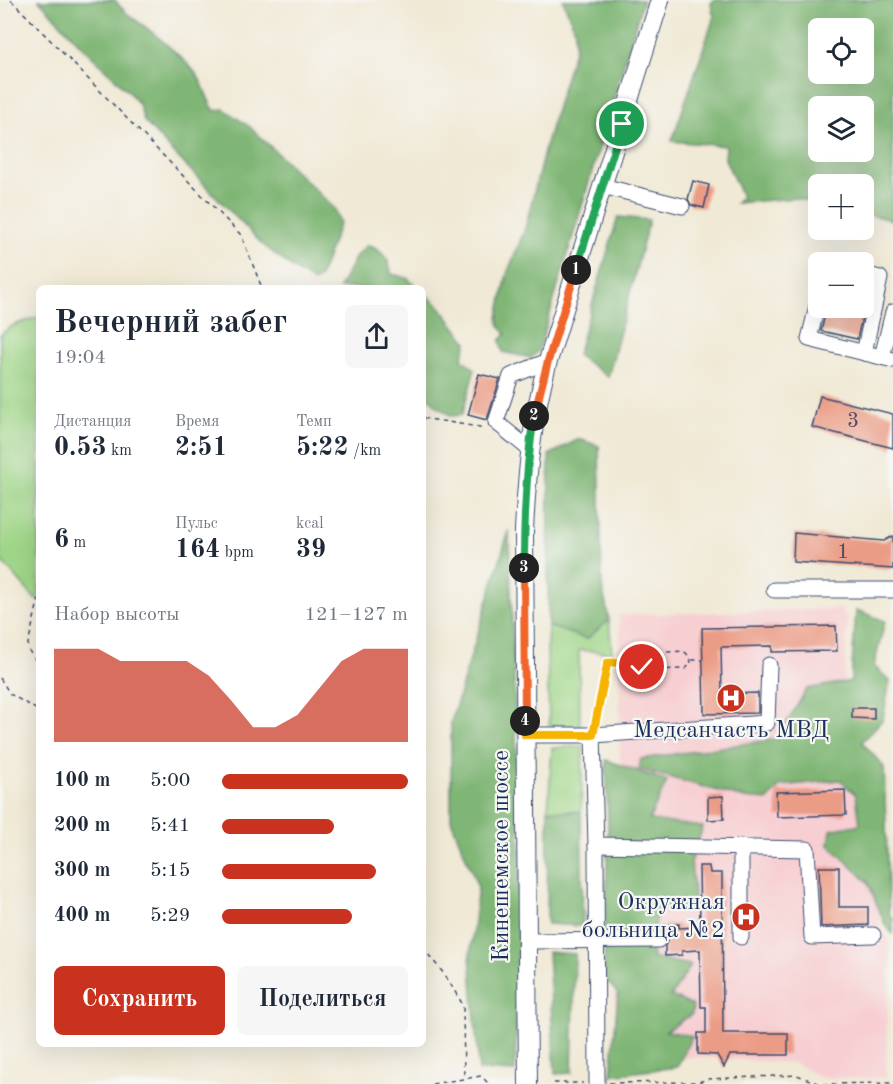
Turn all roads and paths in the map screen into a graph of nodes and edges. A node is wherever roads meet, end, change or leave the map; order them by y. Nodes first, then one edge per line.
1 (11, 0) edge
2 (660, 0) edge
3 (602, 186) junction
4 (682, 206) dead end
5 (874, 276) edge
6 (261, 285) edge
7 (874, 306) edge
8 (893, 312) edge
9 (814, 318) edge
10 (871, 318) edge
11 (864, 353) junction
12 (888, 359) edge
13 (548, 361) junction
14 (426, 419) edge
15 (496, 422) junction
16 (529, 449) junction
17 (774, 590) dead end
18 (893, 590) edge
19 (36, 610) edge
20 (691, 660) junction
21 (703, 660) dead end
22 (640, 661) junction
23 (36, 662) edge
24 (769, 665) dead end
25 (0, 678) edge
26 (36, 709) edge
27 (525, 735) junction
28 (593, 735) junction
29 (596, 845) junction
30 (741, 847) junction
31 (873, 935) dead end
32 (741, 937) dead end
33 (658, 940) dead end
34 (596, 941) junction
35 (527, 942) junction
36 (426, 952) edge
37 (724, 1078) junction
38 (464, 1079) junction
39 (554, 1083) edge
40 (597, 1083) edge
41 (893, 1083) edge
42 (432, 1084) edge
43 (489, 1084) edge
44 (528, 1084) edge
45 (723, 1084) edge

1 - 6 path
2 - 3 main road, Кинешемское шоссе
3 - 4 street
3 - 13 main road, Кинешемское шоссе
5 - 7 street
8 - 12 street
9 - 11 street
10 - 11 street
11 - 12 street
13 - 15 street
13 - 16 main road, Кинешемское шоссе
14 - 15 path
15 - 16 street
16 - 27 main road, Кинешемское шоссе
17 - 18 street
19 - 23 path
20 - 21 path
20 - 22 path
20 - 22 path
22 - 28 path
24 - 28 street
25 - 26 path
27 - 28 street
27 - 35 main road, Кинешемское шоссе
28 - 29 street
29 - 30 street
29 - 34 street
30 - 31 street
30 - 32 street
33 - 34 street
34 - 35 street
34 - 40 street
35 - 44 main road, Кинешемское шоссе
36 - 38 path
37 - 40 path
37 - 41 path
37 - 45 path
38 - 42 path
38 - 43 path
39 - 40 path

